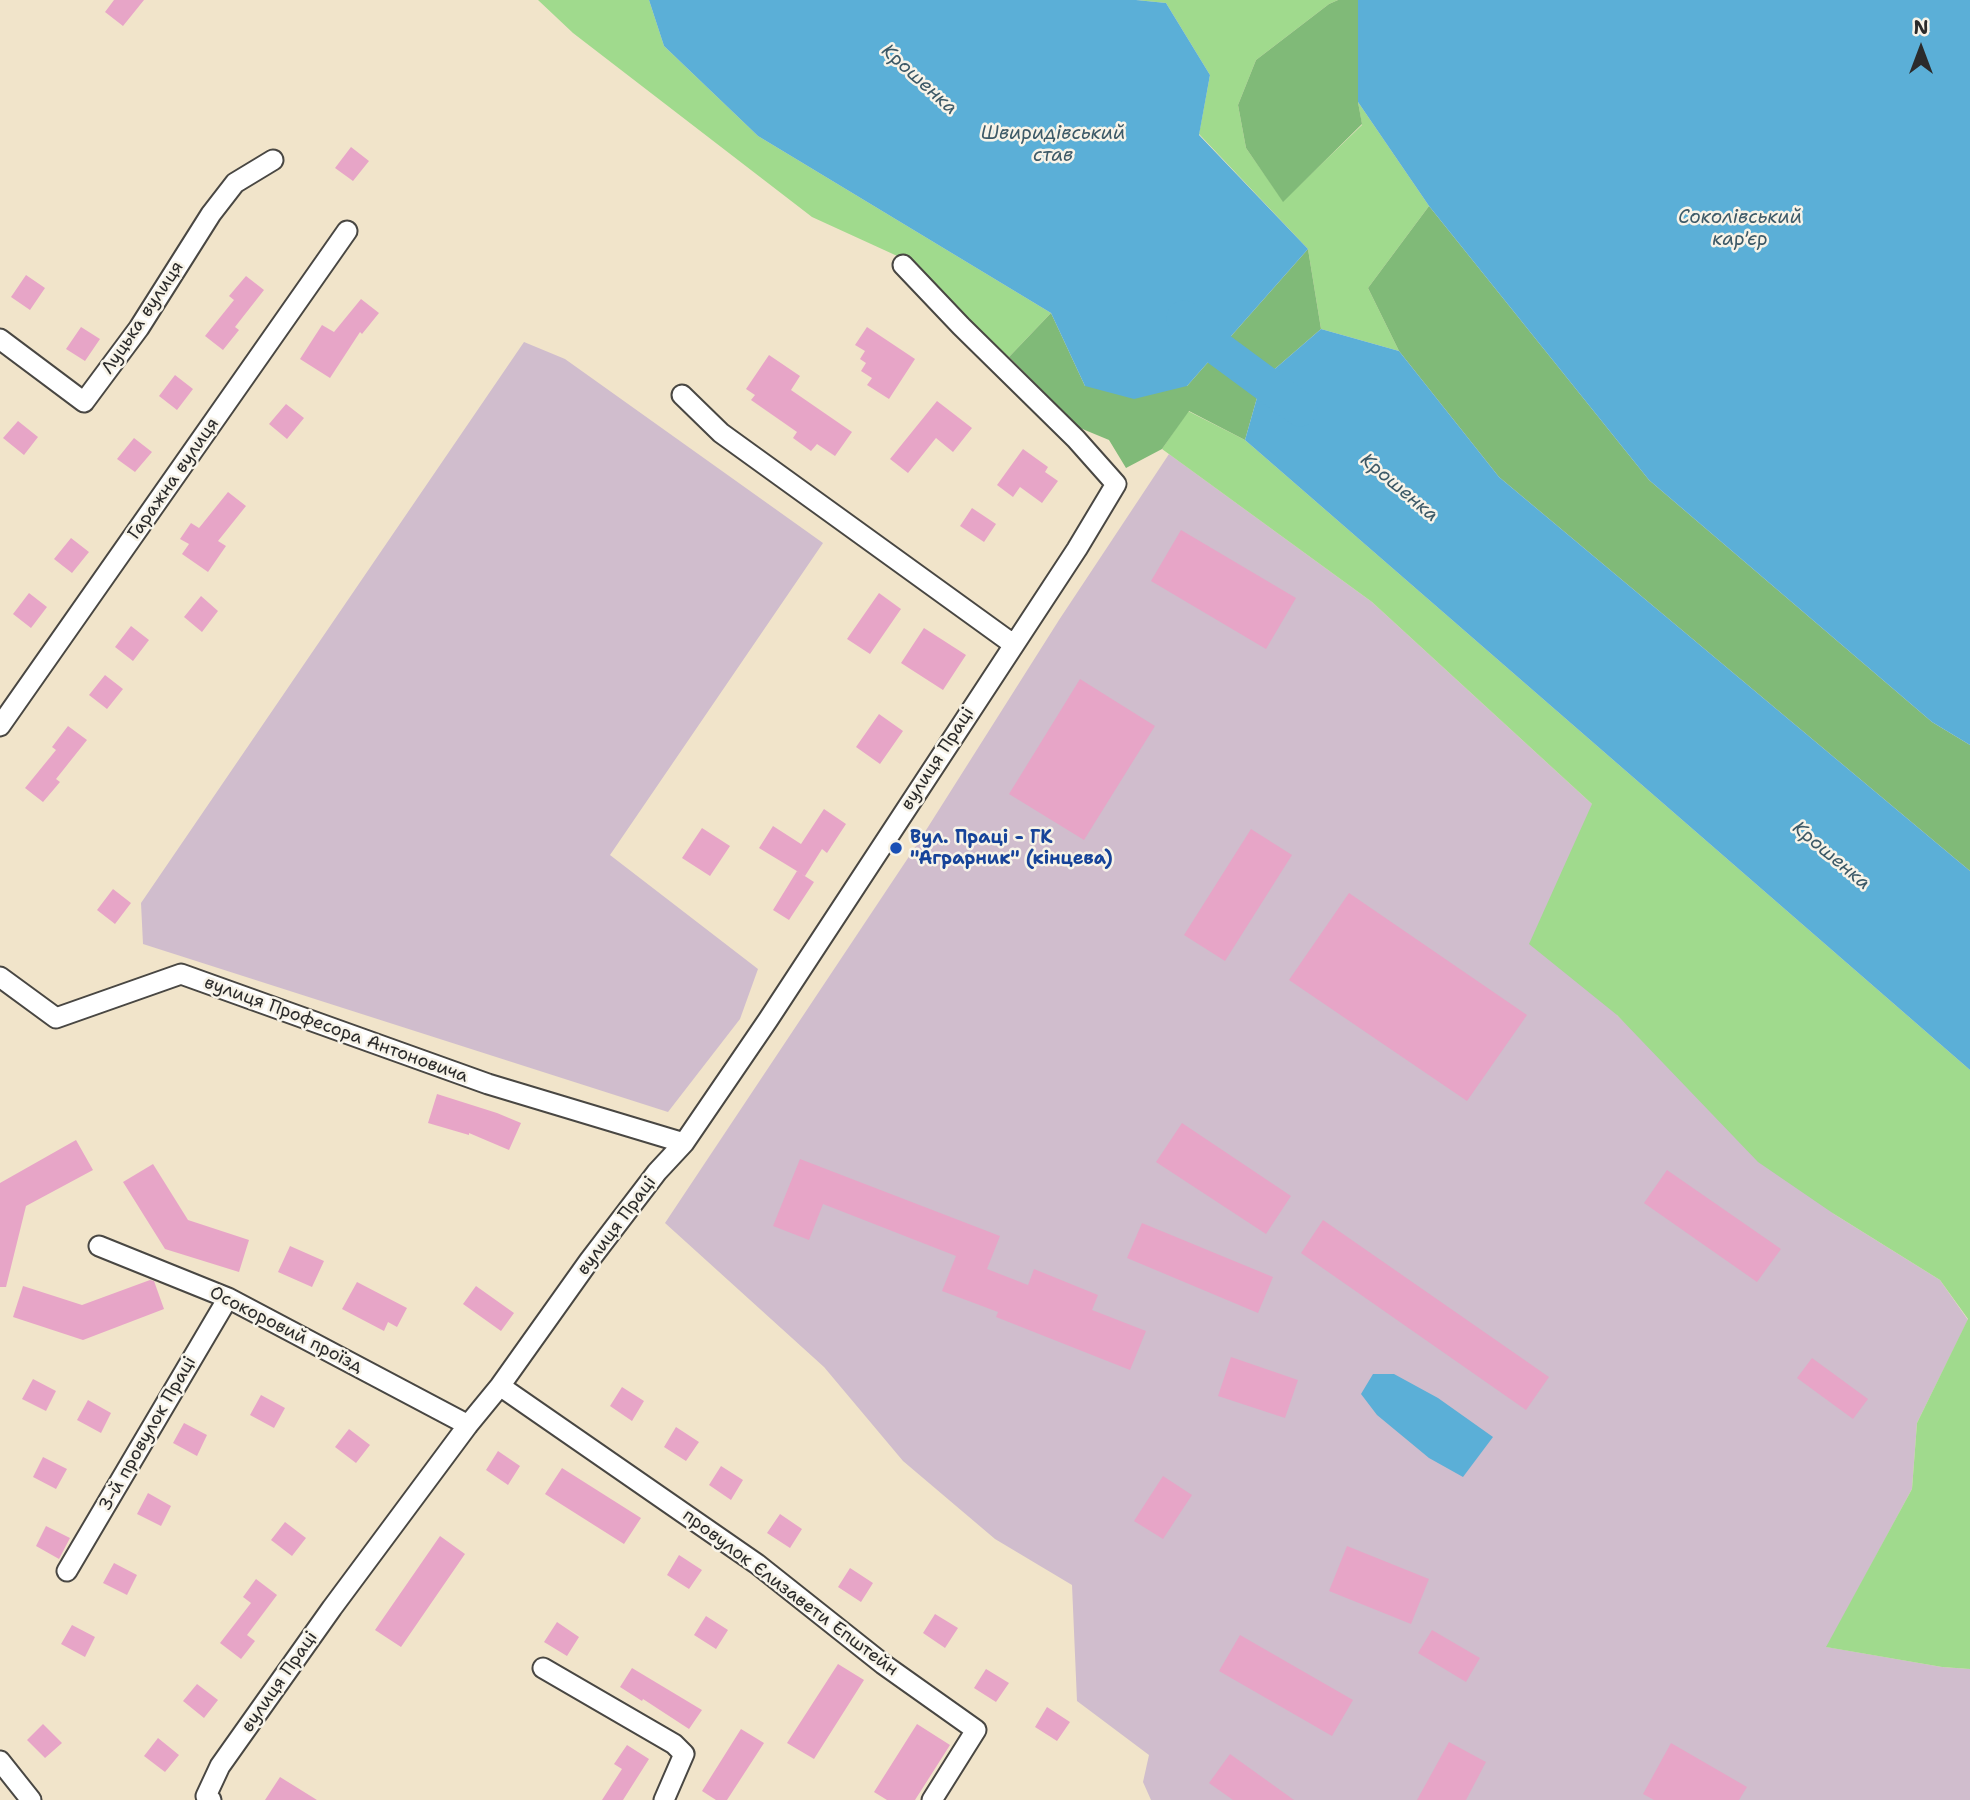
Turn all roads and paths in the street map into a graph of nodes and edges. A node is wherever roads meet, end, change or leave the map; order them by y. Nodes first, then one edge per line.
1 (273, 160) dead end
2 (347, 231) dead end
3 (903, 265) dead end
4 (0, 339) edge
5 (682, 395) dead end
6 (1013, 644) junction
7 (0, 726) edge
8 (0, 977) edge
9 (684, 1143) junction
10 (99, 1246) dead end
11 (228, 1298) junction
12 (500, 1386) junction
13 (468, 1425) junction
14 (67, 1571) dead end
15 (543, 1668) dead end
16 (0, 1761) edge
17 (206, 1799) edge
18 (31, 1800) edge
19 (664, 1800) edge
20 (932, 1800) edge

1 - 4 street, Луцька вулиця
2 - 7 street, Гаражна вулиця
3 - 6 street, вулиця Праці
5 - 6 street
6 - 9 street, вулиця Праці
8 - 9 street, вулиця Професора Антоновича
9 - 12 street, вулиця Праці
10 - 11 street, Осокоровий проїзд
11 - 13 street, Осокоровий проїзд
11 - 14 street, 3-й провулок Праці
12 - 13 street, вулиця Праці
12 - 20 street, провулок Єлизавети Епштейн
13 - 17 street, вулиця Праці
15 - 19 street
16 - 18 street

